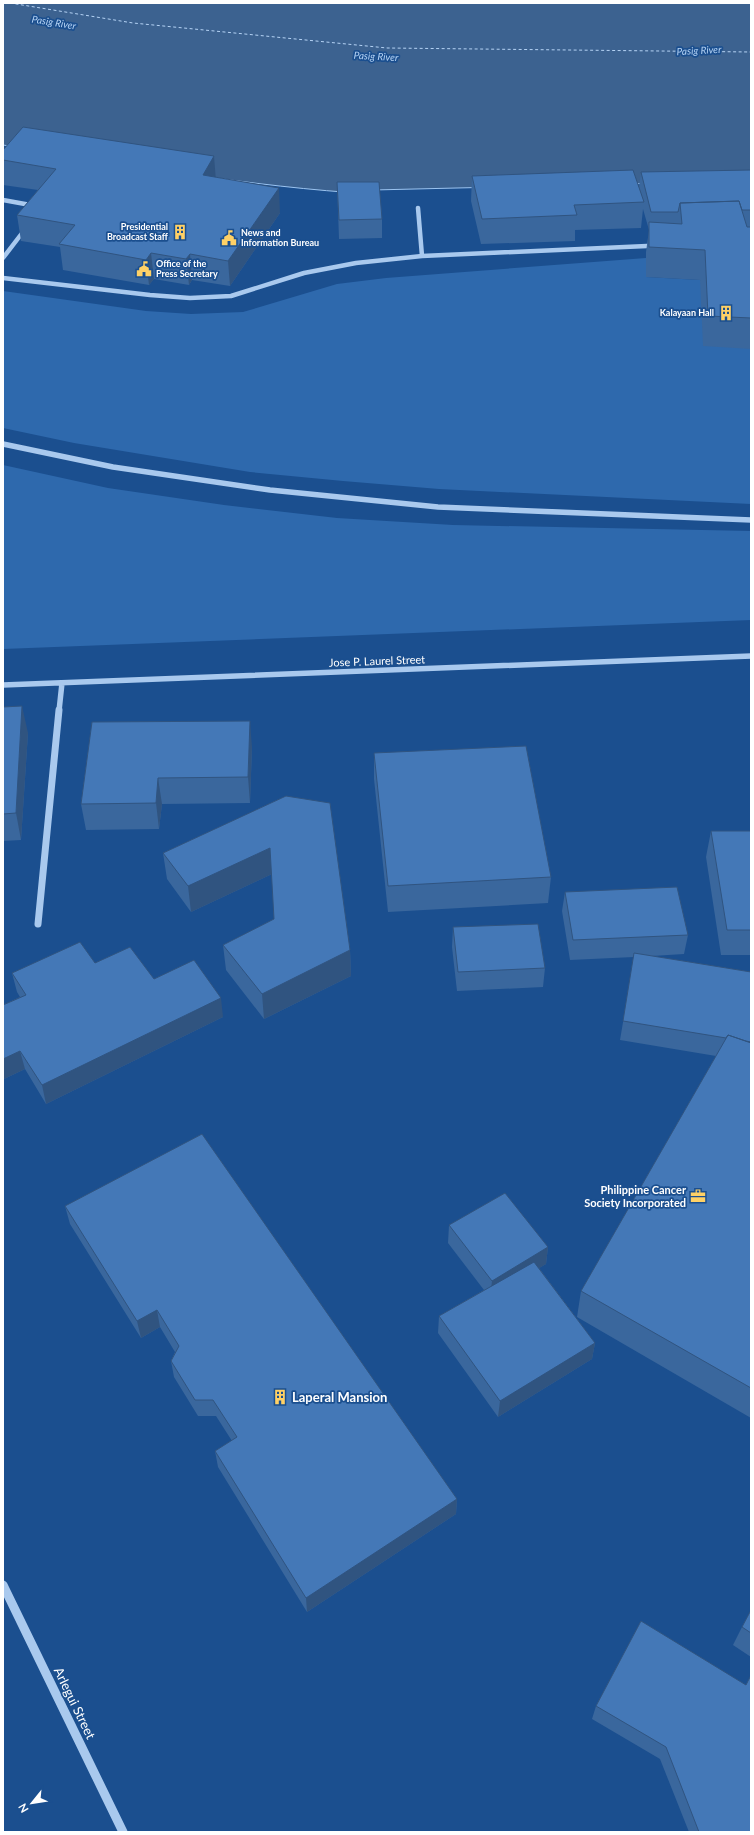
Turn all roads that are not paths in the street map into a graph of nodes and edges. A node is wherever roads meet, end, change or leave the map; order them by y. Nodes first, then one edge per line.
1 (3, 200) edge
2 (418, 208) dead end
3 (38, 212) edge
4 (30, 223) edge
5 (647, 246) edge
6 (422, 256) junction
7 (3, 258) edge
8 (3, 278) edge
9 (3, 444) edge
10 (751, 520) edge
11 (751, 656) edge
12 (62, 683) junction
13 (3, 685) edge
14 (38, 924) dead end
15 (3, 1585) edge
16 (123, 1832) edge

1 - 3 street
2 - 6 street
4 - 7 street
5 - 6 street
6 - 8 street
9 - 10 street
11 - 12 street, Jose P. Laurel Street
12 - 13 street, Jose P. Laurel Street
12 - 14 street
15 - 16 street, Arlegui Street

